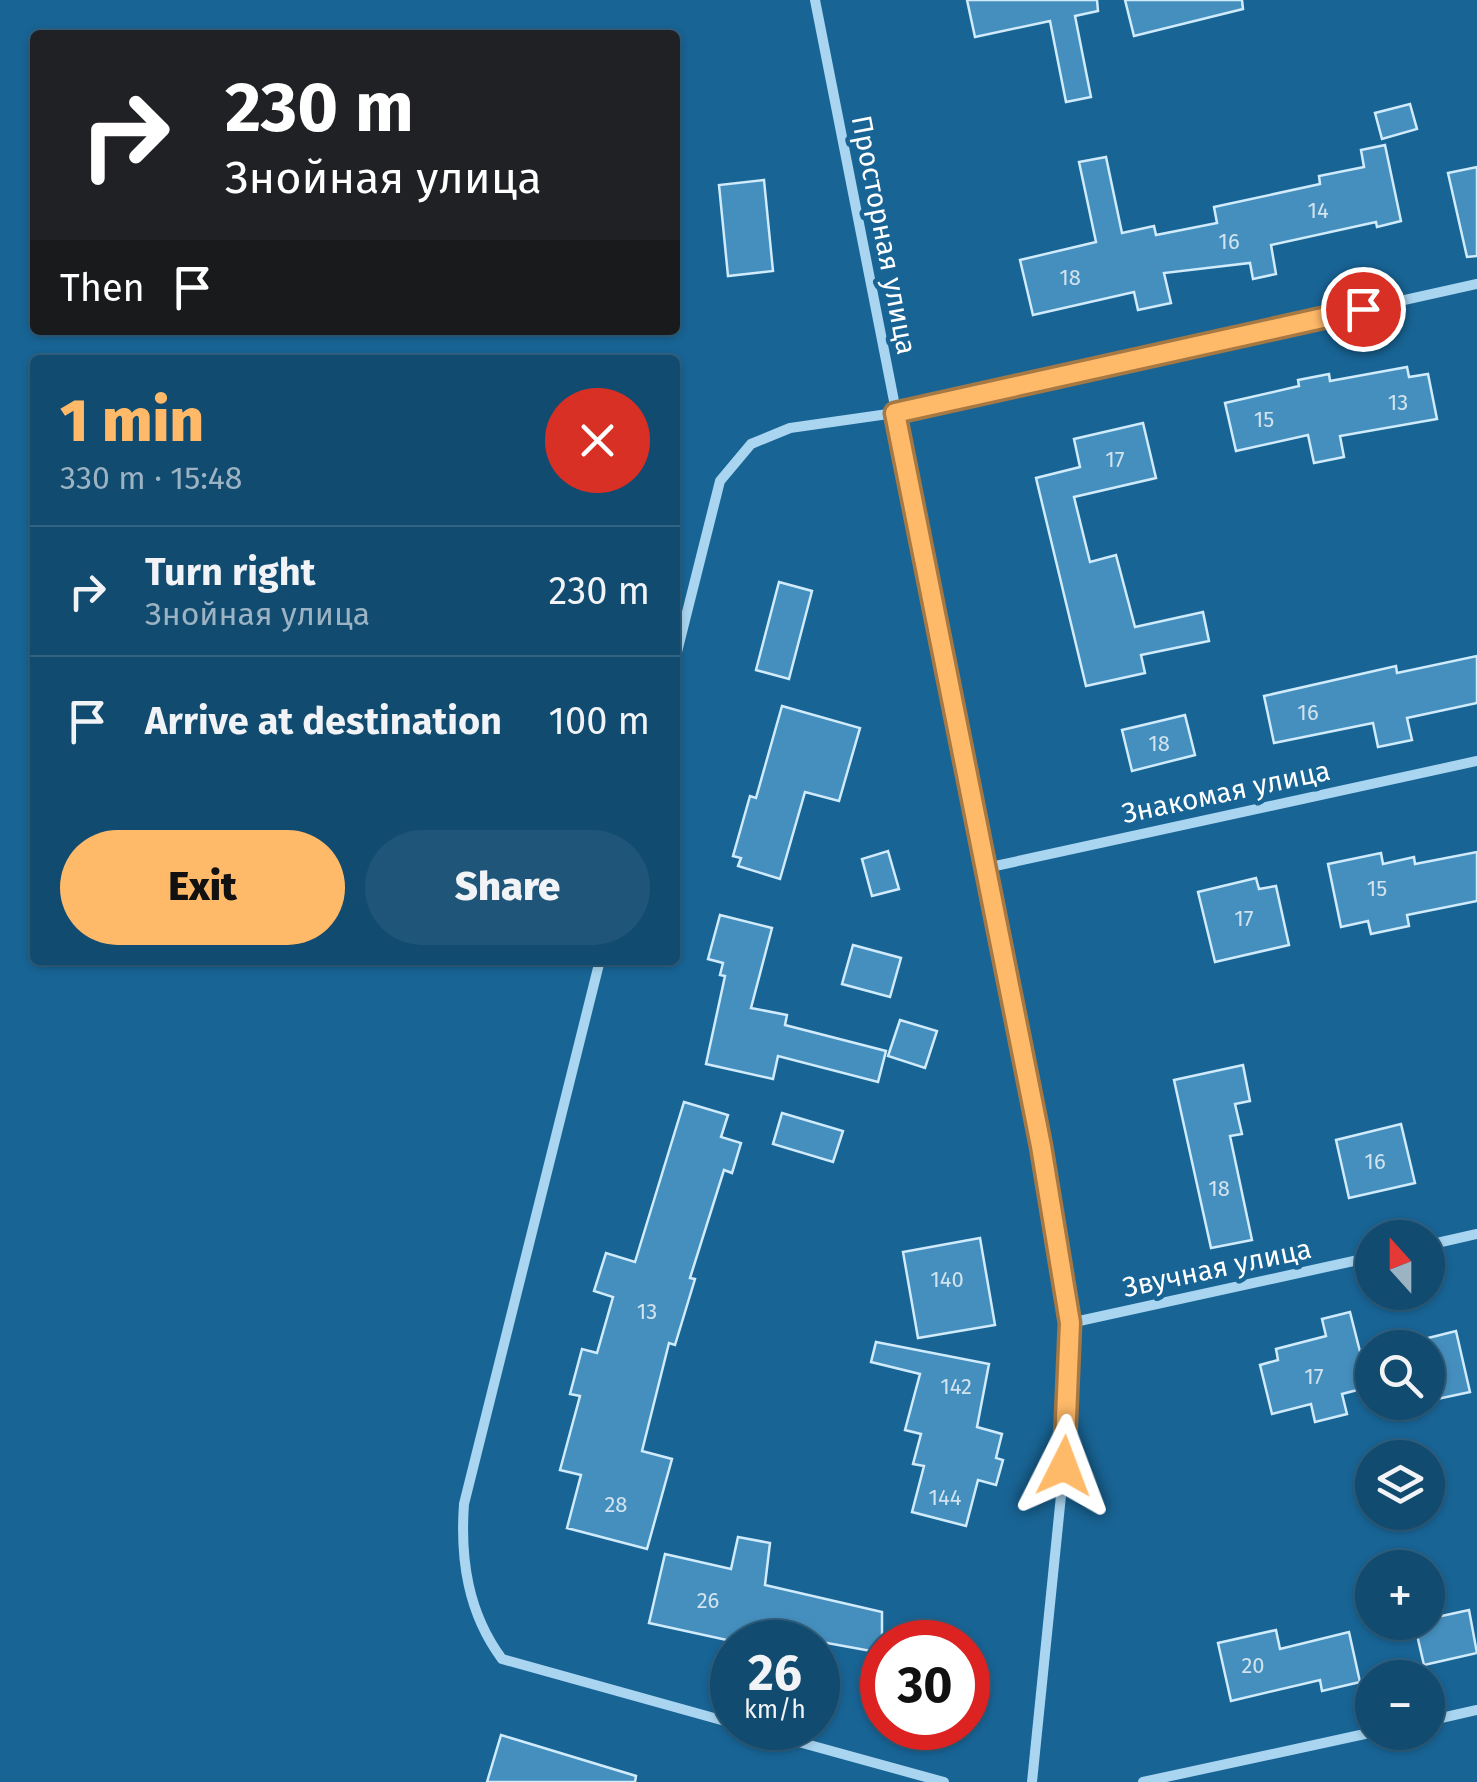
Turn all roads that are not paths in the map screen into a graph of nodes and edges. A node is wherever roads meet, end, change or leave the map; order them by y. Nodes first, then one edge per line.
1 (815, 0) edge
2 (1477, 284) edge
3 (895, 413) junction
4 (680, 640) edge
5 (1477, 760) edge
6 (986, 868) junction
7 (599, 965) edge
8 (1477, 1234) edge
9 (1445, 1241) edge
10 (1355, 1261) edge
11 (1070, 1323) junction
12 (1477, 1710) edge
13 (710, 1717) edge
14 (1445, 1717) edge
15 (1355, 1736) edge
16 (828, 1750) edge
17 (944, 1782) edge
18 (1032, 1782) edge
19 (1144, 1782) edge

1 - 3 street, Просторная улица
2 - 3 street
3 - 4 street
3 - 6 street, Просторная улица
5 - 6 street, Знакомая улица
6 - 11 street, Просторная улица
7 - 13 street
8 - 9 street
10 - 11 street, Звучная улица
11 - 18 street, Просторная улица
12 - 14 street
15 - 19 street
16 - 17 street

